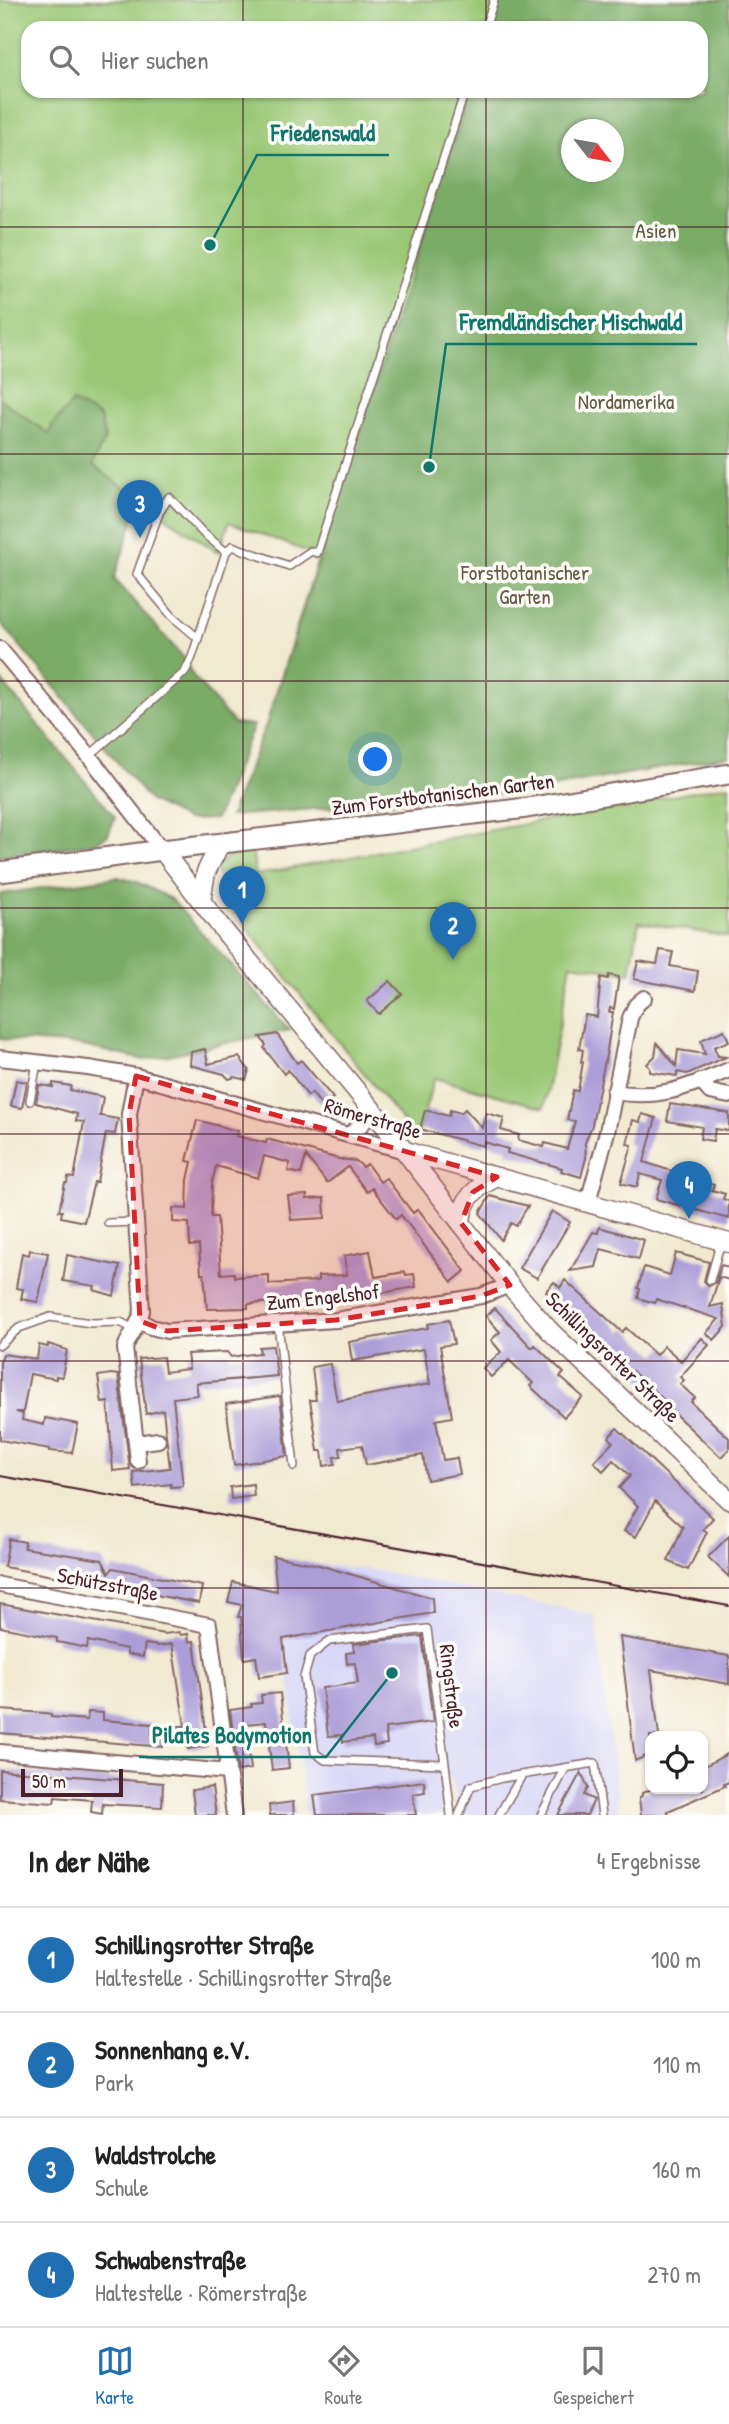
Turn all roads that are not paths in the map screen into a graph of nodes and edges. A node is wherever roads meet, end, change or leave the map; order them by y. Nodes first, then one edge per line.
1 (495, 0) edge
2 (488, 21) edge
3 (462, 98) edge
4 (226, 552) junction
5 (198, 638) junction
6 (0, 649) edge
7 (89, 757) junction
8 (729, 774) edge
9 (220, 844) junction
10 (162, 850) junction
11 (0, 872) edge
12 (201, 901) junction
13 (644, 998) dead end
14 (0, 1058) edge
15 (37, 1062) junction
16 (729, 1070) edge
17 (136, 1076) junction
18 (701, 1081) junction
19 (614, 1092) junction
20 (729, 1097) edge
21 (30, 1101) dead end
22 (370, 1107) junction
23 (349, 1135) junction
24 (405, 1151) junction
25 (497, 1177) junction
26 (588, 1202) junction
27 (136, 1222) junction
28 (108, 1223) dead end
29 (461, 1223) junction
30 (725, 1242) edge
31 (710, 1280) dead end
32 (509, 1285) junction
33 (278, 1323) junction
34 (137, 1325) junction
35 (0, 1345) edge
36 (158, 1440) dead end
37 (137, 1443) junction
38 (138, 1461) dead end
39 (294, 1466) dead end
40 (729, 1500) edge
41 (0, 1585) edge
42 (0, 1752) edge
43 (445, 1764) junction
44 (565, 1769) junction
45 (228, 1772) junction
46 (522, 1775) junction
47 (234, 1815) edge
48 (451, 1815) edge
49 (459, 1815) edge
50 (499, 1815) edge
51 (541, 1815) edge
52 (602, 1815) edge

1 - 2 lane
3 - 4 lane
4 - 5 lane
4 - 5 lane
5 - 7 lane
6 - 7 street, Schillingsrotter Straße
7 - 10 street, Schillingsrotter Straße
8 - 9 main road, Zum Forstbotanischen Garten
9 - 10 main road, Zum Forstbotanischen Garten
9 - 12 street
10 - 11 main road, Zum Forstbotanischen Garten
10 - 12 street, Schillingsrotter Straße
12 - 22 street, Schillingsrotter Straße
13 - 19 street
14 - 15 street, Römerstraße
15 - 17 street, Römerstraße
15 - 21 lane
16 - 18 street
17 - 23 street, Römerstraße
17 - 27 street
18 - 19 street
18 - 20 street
19 - 26 street
22 - 23 street
22 - 24 street, Schillingsrotter Straße
23 - 24 street, Römerstraße
24 - 25 street, Römerstraße
24 - 29 street, Schillingsrotter Straße
25 - 26 street, Römerstraße
25 - 29 street
26 - 30 street, Römerstraße
27 - 28 lane
27 - 34 street
29 - 32 street, Schillingsrotter Straße
30 - 31 lane
32 - 33 street, Zum Engelshof
32 - 40 street, Schillingsrotter Straße
33 - 34 street, Zum Engelshof
33 - 39 lane
34 - 35 lane
34 - 37 street
36 - 37 street
37 - 38 street
41 - 45 street, Schützstraße
42 - 45 street
43 - 43 lane, Ringstraße
43 - 48 lane, Ringstraße
44 - 46 lane
44 - 51 lane
44 - 52 lane
45 - 47 street
46 - 49 lane
46 - 50 lane

